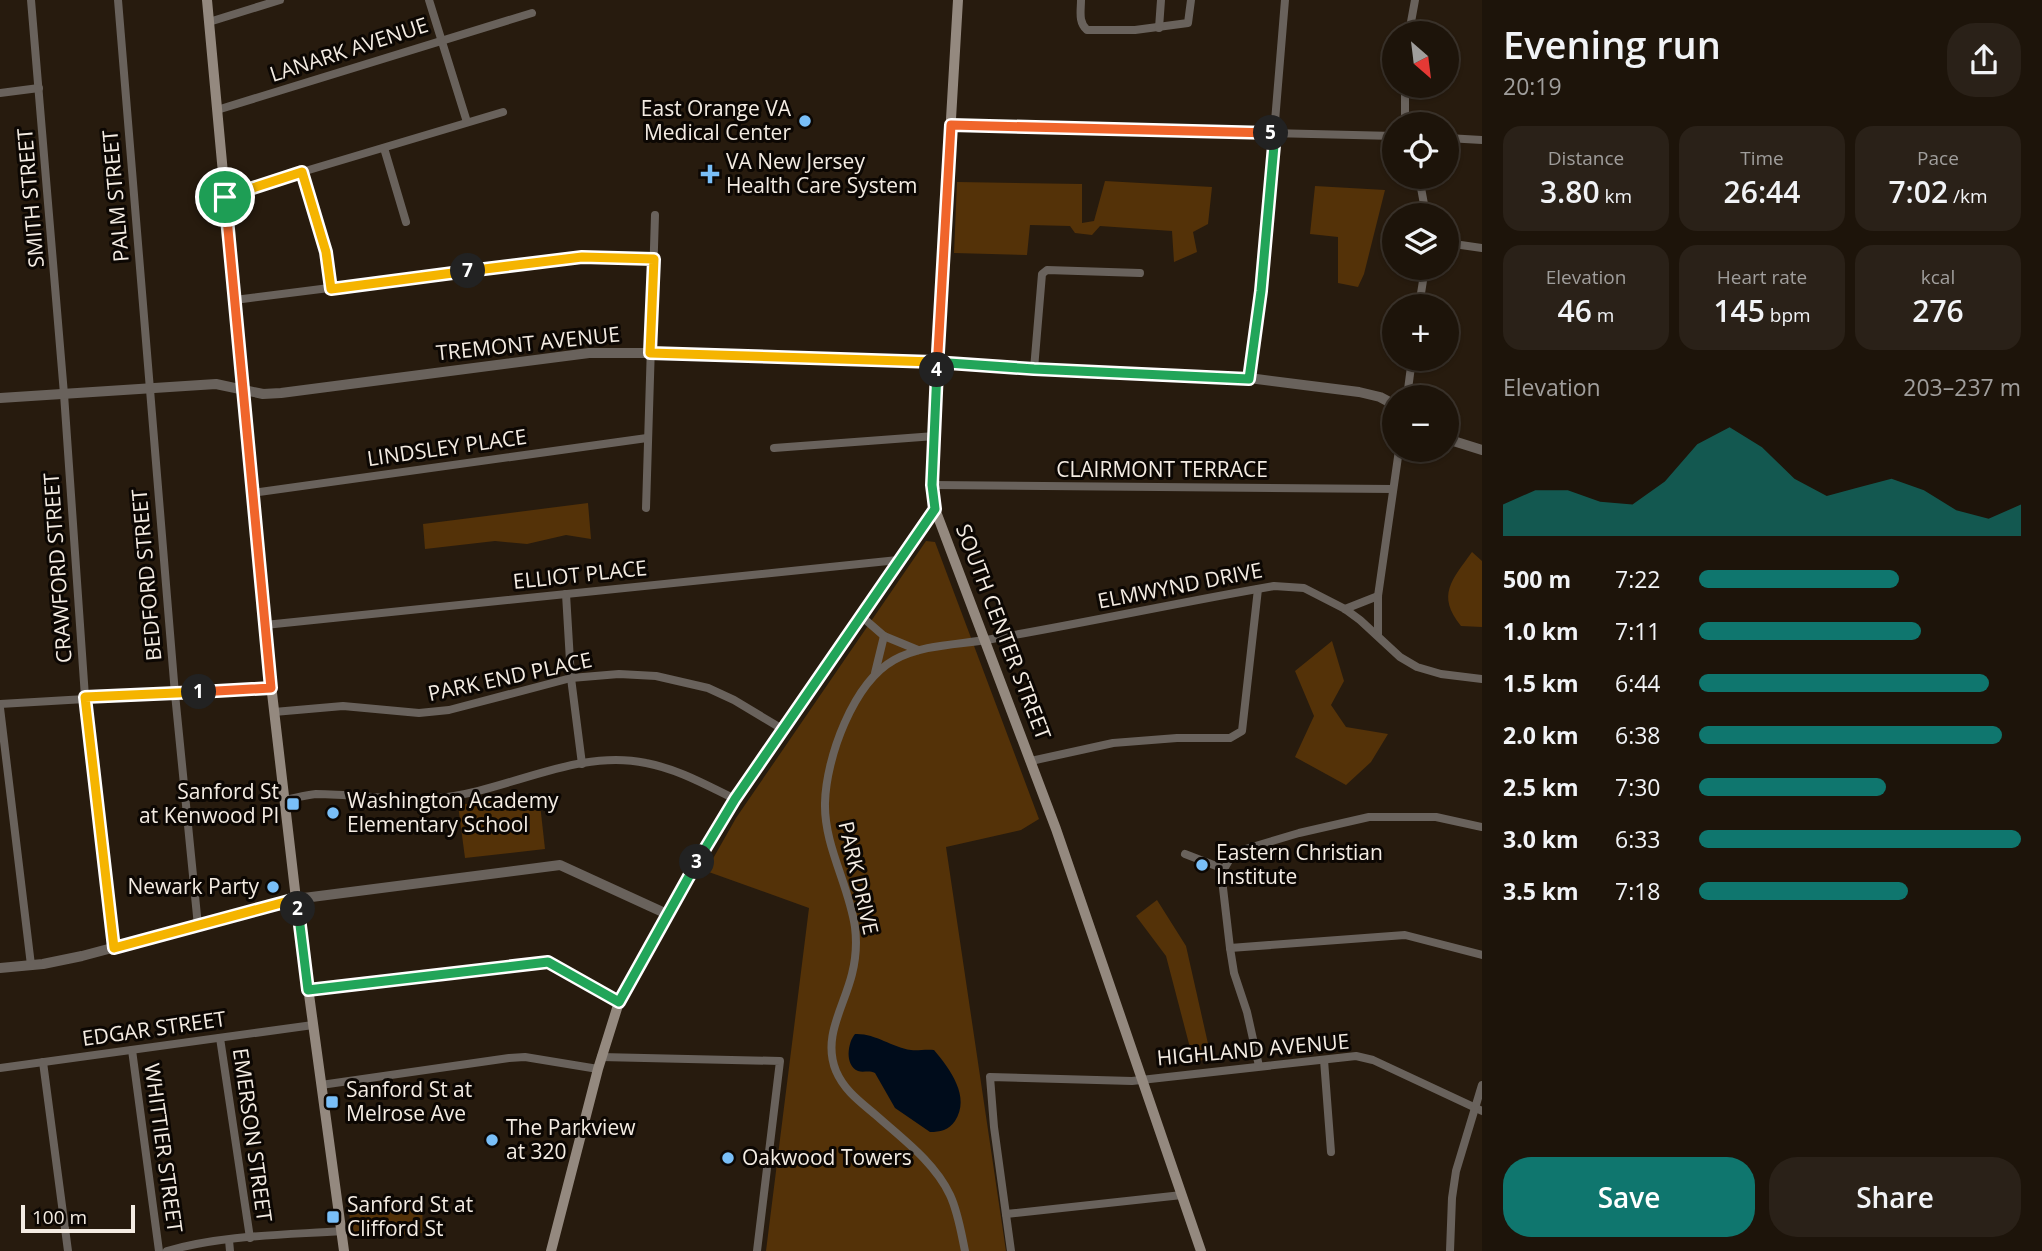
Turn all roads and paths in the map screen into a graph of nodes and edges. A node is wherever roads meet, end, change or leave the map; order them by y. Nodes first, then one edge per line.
1 (31, 0) edge
2 (118, 0) edge
3 (207, 0) edge
4 (280, 0) edge
5 (429, 0) edge
6 (958, 0) edge
7 (1082, 0) edge
8 (1161, 0) edge
9 (1191, 0) edge
10 (1284, 0) edge
11 (1415, 0) edge
12 (532, 13) dead end
13 (1411, 21) edge
14 (209, 22) junction
15 (1159, 28) junction
16 (440, 39) junction
17 (39, 88) junction
18 (0, 93) edge
19 (217, 110) junction
20 (503, 112) dead end
21 (467, 122) junction
22 (951, 125) junction
23 (1275, 134) junction
24 (1382, 136) edge
25 (1459, 139) edge
26 (1482, 140) edge
27 (384, 148) junction
28 (302, 172) junction
29 (225, 197) junction
30 (655, 215) dead end
31 (406, 222) dead end
32 (1459, 245) edge
33 (1482, 248) edge
34 (654, 259) junction
35 (1140, 273) dead end
36 (331, 289) junction
37 (235, 300) junction
38 (650, 353) junction
39 (938, 362) junction
40 (1034, 369) junction
41 (1249, 379) junction
42 (150, 388) junction
43 (243, 391) junction
44 (64, 394) junction
45 (0, 398) edge
46 (1382, 398) edge
47 (934, 436) junction
48 (647, 438) junction
49 (1459, 443) edge
50 (774, 447) dead end
51 (1482, 450) edge
52 (1397, 462) edge
53 (932, 485) junction
54 (1393, 489) junction
55 (252, 493) junction
56 (646, 508) dead end
57 (935, 509) junction
58 (898, 560) junction
59 (1258, 589) junction
60 (566, 594) junction
61 (1378, 596) junction
62 (1345, 609) junction
63 (861, 617) junction
64 (265, 625) junction
65 (1378, 635) junction
66 (884, 636) junction
67 (986, 640) junction
68 (918, 650) junction
69 (875, 673) junction
70 (571, 678) junction
71 (1482, 679) edge
72 (271, 688) junction
73 (175, 694) junction
74 (85, 697) junction
75 (0, 706) edge
76 (274, 712) junction
77 (784, 730) junction
78 (1031, 761) junction
79 (582, 764) junction
80 (735, 799) junction
81 (284, 800) junction
82 (1482, 827) edge
83 (1185, 854) dead end
84 (1224, 869) junction
85 (296, 899) junction
86 (667, 914) junction
87 (198, 926) junction
88 (114, 948) junction
89 (1230, 948) junction
90 (1482, 955) edge
91 (31, 965) junction
92 (0, 968) edge
93 (308, 990) junction
94 (619, 1002) junction
95 (313, 1025) junction
96 (220, 1038) junction
97 (132, 1050) junction
98 (1324, 1060) junction
99 (43, 1062) junction
100 (600, 1063) junction
101 (1259, 1066) junction
102 (0, 1068) edge
103 (1143, 1079) junction
104 (321, 1085) junction
105 (1482, 1085) edge
106 (1479, 1109) edge
107 (1331, 1152) dead end
108 (1182, 1195) junction
109 (1006, 1214) junction
110 (342, 1231) junction
111 (250, 1238) junction
112 (229, 1240) junction
113 (68, 1251) edge
114 (159, 1251) edge
115 (167, 1251) edge
116 (230, 1251) edge
117 (344, 1251) edge
118 (551, 1251) edge
119 (757, 1251) edge
120 (965, 1251) edge
121 (1011, 1251) edge
122 (1201, 1251) edge
123 (1450, 1251) edge

1 - 17 street, SMITH STREET
2 - 42 street, PALM STREET
3 - 14 main road
4 - 14 street
5 - 16 street
6 - 22 main road, SOUTH CENTER STREET
7 - 15 street
8 - 15 street
9 - 15 street
10 - 23 street
11 - 13 street
12 - 16 street, LANARK AVENUE
14 - 19 main road
16 - 19 street, LANARK AVENUE
16 - 21 street
17 - 18 street
17 - 44 street, SMITH STREET
19 - 29 main road
20 - 21 street
21 - 27 street
22 - 23 street
22 - 39 main road, SOUTH CENTER STREET
23 - 24 street
23 - 41 street
25 - 26 street
27 - 28 street
27 - 31 street
28 - 29 street
28 - 36 street
29 - 37 main road
30 - 34 street
32 - 33 street
34 - 36 street
34 - 38 street
35 - 40 street
36 - 37 street
37 - 43 main road
38 - 39 street, TREMONT AVENUE
38 - 43 street, TREMONT AVENUE
38 - 48 street
39 - 40 street, TREMONT AVENUE
39 - 47 main road, SOUTH CENTER STREET
40 - 41 street, TREMONT AVENUE
41 - 46 street, TREMONT AVENUE
42 - 43 street, TREMONT AVENUE
42 - 44 street, TREMONT AVENUE
42 - 73 street, BEDFORD STREET
43 - 55 main road
44 - 45 street, TREMONT AVENUE
44 - 74 street, CRAWFORD STREET
47 - 50 street
47 - 53 main road, SOUTH CENTER STREET
48 - 55 street, LINDSLEY PLACE
48 - 56 street
49 - 51 street
52 - 54 street
53 - 54 street, CLAIRMONT TERRACE
53 - 57 main road, SOUTH CENTER STREET
54 - 61 street
55 - 64 main road
57 - 58 main road
57 - 67 main road, SOUTH CENTER STREET
58 - 60 street, ELLIOT PLACE
58 - 63 main road
59 - 62 street, ELMWYND DRIVE
59 - 67 street, ELMWYND DRIVE
59 - 78 street
60 - 64 street, ELLIOT PLACE
60 - 70 street
61 - 62 street
61 - 65 street
62 - 65 street, ELMWYND DRIVE
63 - 66 street
63 - 77 main road
64 - 72 main road
65 - 71 street, ELMWYND DRIVE
66 - 68 street
66 - 69 street
67 - 68 street, PARK DRIVE
67 - 78 main road, SOUTH CENTER STREET
68 - 69 street, PARK DRIVE
69 - 120 street, PARK DRIVE
70 - 76 street, PARK END PLACE
70 - 77 street, PARK END PLACE
70 - 79 street
72 - 73 street
72 - 76 main road
73 - 74 street
73 - 87 street, BEDFORD STREET
74 - 75 street
74 - 88 street, CRAWFORD STREET
75 - 91 street
76 - 81 main road
77 - 80 main road
78 - 103 main road, SOUTH CENTER STREET
79 - 80 street
79 - 81 street
80 - 86 main road
81 - 85 main road
82 - 84 street
83 - 84 street
84 - 89 street
85 - 86 street
85 - 87 street
85 - 93 main road
86 - 94 main road
87 - 88 street
88 - 91 street
89 - 90 street
89 - 101 street
91 - 92 street
93 - 94 street
93 - 95 main road
94 - 100 main road
95 - 96 street, EDGAR STREET
95 - 104 main road
96 - 97 street, EDGAR STREET
96 - 111 street, EMERSON STREET
97 - 99 street, EDGAR STREET
97 - 114 street, WHITTIER STREET
98 - 101 street, HIGHLAND AVENUE
98 - 106 street, HIGHLAND AVENUE
98 - 107 street
99 - 102 street, EDGAR STREET
99 - 113 street
100 - 104 street
100 - 118 main road
100 - 119 street
101 - 103 street, HIGHLAND AVENUE
103 - 108 main road, SOUTH CENTER STREET
103 - 109 street, HIGHLAND AVENUE
104 - 110 main road
105 - 106 street
106 - 123 street
108 - 109 street
108 - 122 main road, SOUTH CENTER STREET
109 - 121 street
110 - 111 street
110 - 117 main road
111 - 112 street
112 - 115 street
112 - 116 street

